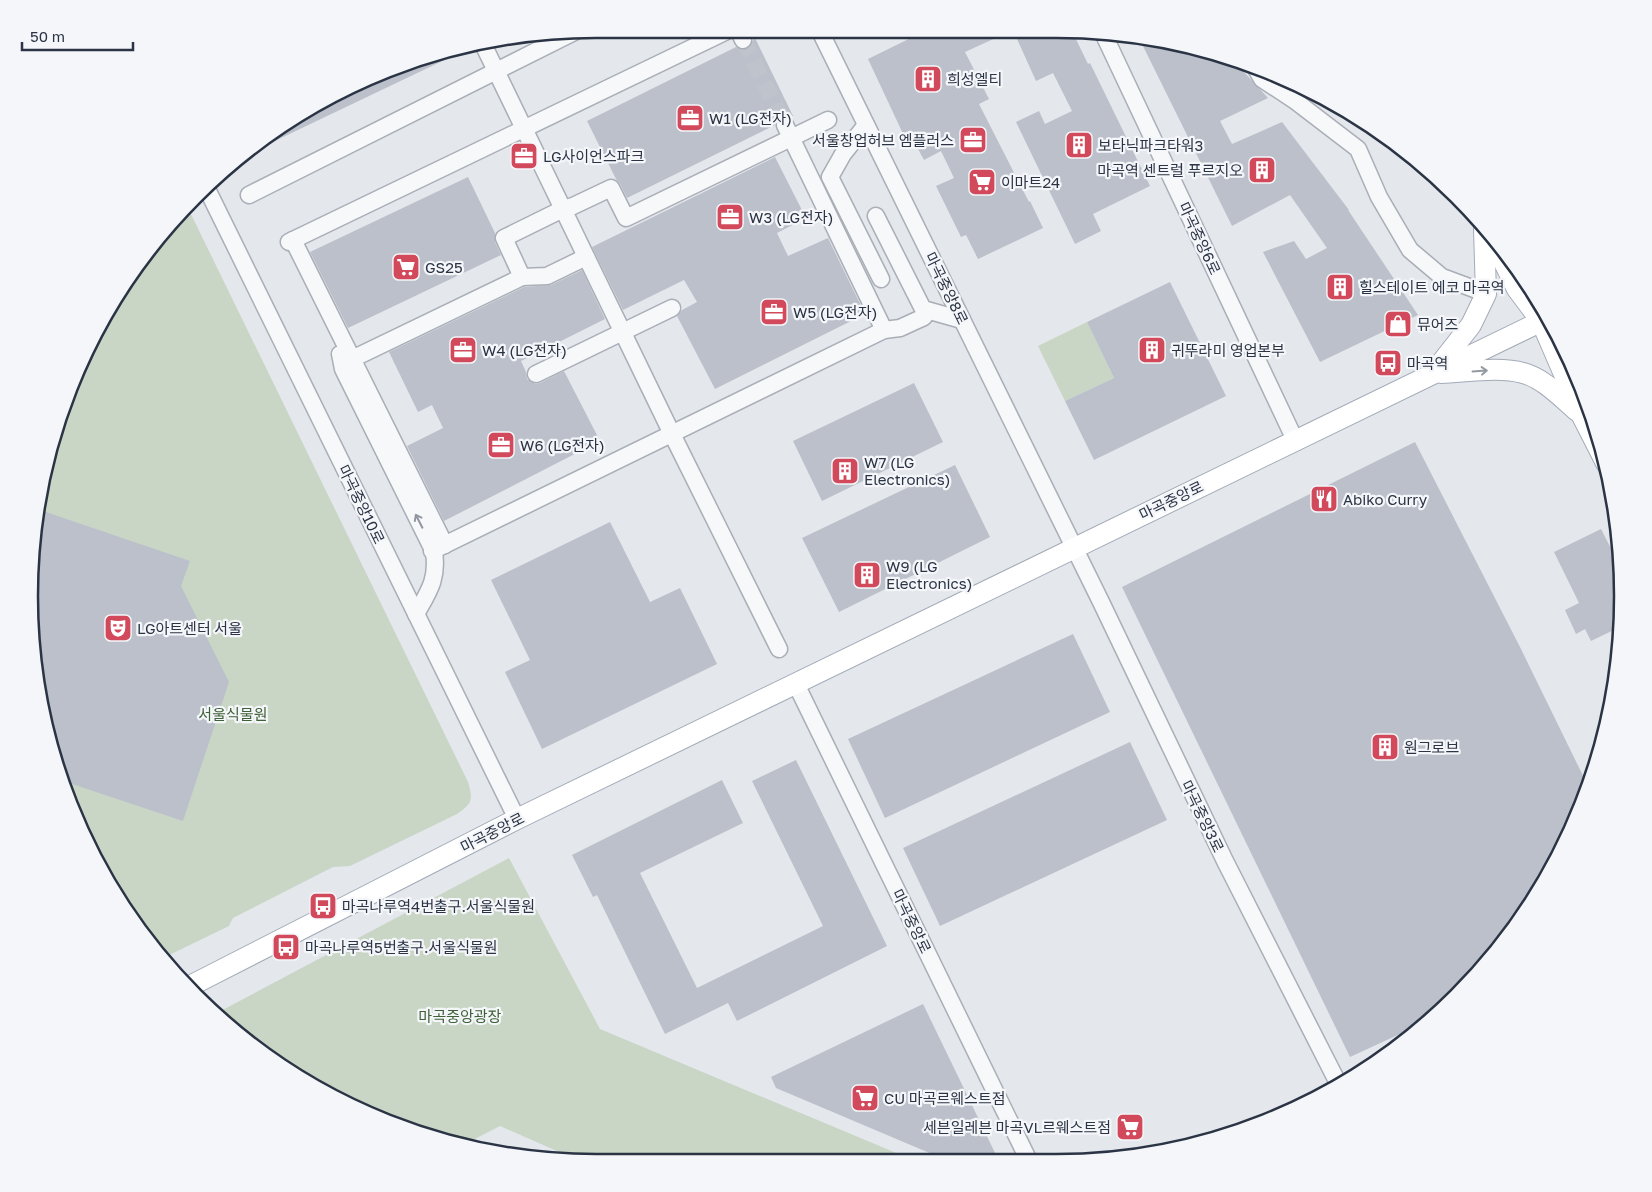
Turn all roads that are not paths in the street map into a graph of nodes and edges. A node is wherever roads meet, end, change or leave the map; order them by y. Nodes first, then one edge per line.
1 (724, 38) edge
2 (823, 38) edge
3 (560, 39) edge
4 (1106, 40) edge
5 (485, 48) edge
6 (496, 71) junction
7 (1260, 76) edge
8 (828, 120) dead end
9 (866, 125) junction
10 (524, 130) junction
11 (788, 131) junction
12 (209, 193) edge
13 (249, 195) dead end
14 (563, 209) junction
15 (876, 216) dead end
16 (1484, 238) edge
17 (586, 257) junction
18 (1505, 265) edge
19 (522, 277) junction
20 (881, 279) dead end
21 (1477, 290) dead end
22 (1531, 303) edge
23 (672, 308) dead end
24 (924, 317) dead end
25 (1540, 317) edge
26 (962, 320) junction
27 (884, 330) junction
28 (622, 332) junction
29 (1554, 343) edge
30 (347, 356) junction
31 (536, 374) dead end
32 (1432, 374) junction
33 (1582, 416) junction
34 (1589, 430) edge
35 (672, 434) junction
36 (1295, 440) junction
37 (1074, 547) junction
38 (437, 549) junction
39 (416, 614) junction
40 (779, 649) dead end
41 (796, 684) junction
42 (517, 819) junction
43 (194, 984) edge
44 (1336, 1079) edge
45 (1026, 1154) edge

1 - 10 street
2 - 9 street, 마곡중앙8로
3 - 6 street
4 - 36 street, 마곡중앙6로
5 - 6 street
6 - 10 street
6 - 13 street
7 - 21 street
8 - 11 street
9 - 20 street
9 - 26 street, 마곡중앙8로
10 - 14 street
10 - 30 street
11 - 14 street
11 - 27 street
12 - 39 street, 마곡중앙10로
14 - 17 street
14 - 19 street
15 - 26 street
16 - 32 main road
17 - 19 street
17 - 28 street
18 - 22 main road
19 - 30 street
23 - 28 street
24 - 27 street
25 - 32 main road, 마곡중앙로
26 - 37 street, 마곡중앙8로
27 - 35 street
28 - 31 street
28 - 35 street
29 - 33 main road
30 - 38 street
32 -> 33 main road
32 - 36 main road, 마곡중앙로
33 - 34 main road
35 - 38 street
35 - 40 street
36 - 37 main road, 마곡중앙로
37 - 41 main road, 마곡중앙로
37 - 44 street, 마곡중앙3로
38 - 39 street
39 - 42 street, 마곡중앙10로
41 - 42 main road, 마곡중앙로
41 - 45 street, 마곡중앙로
42 - 43 main road, 마곡중앙로

